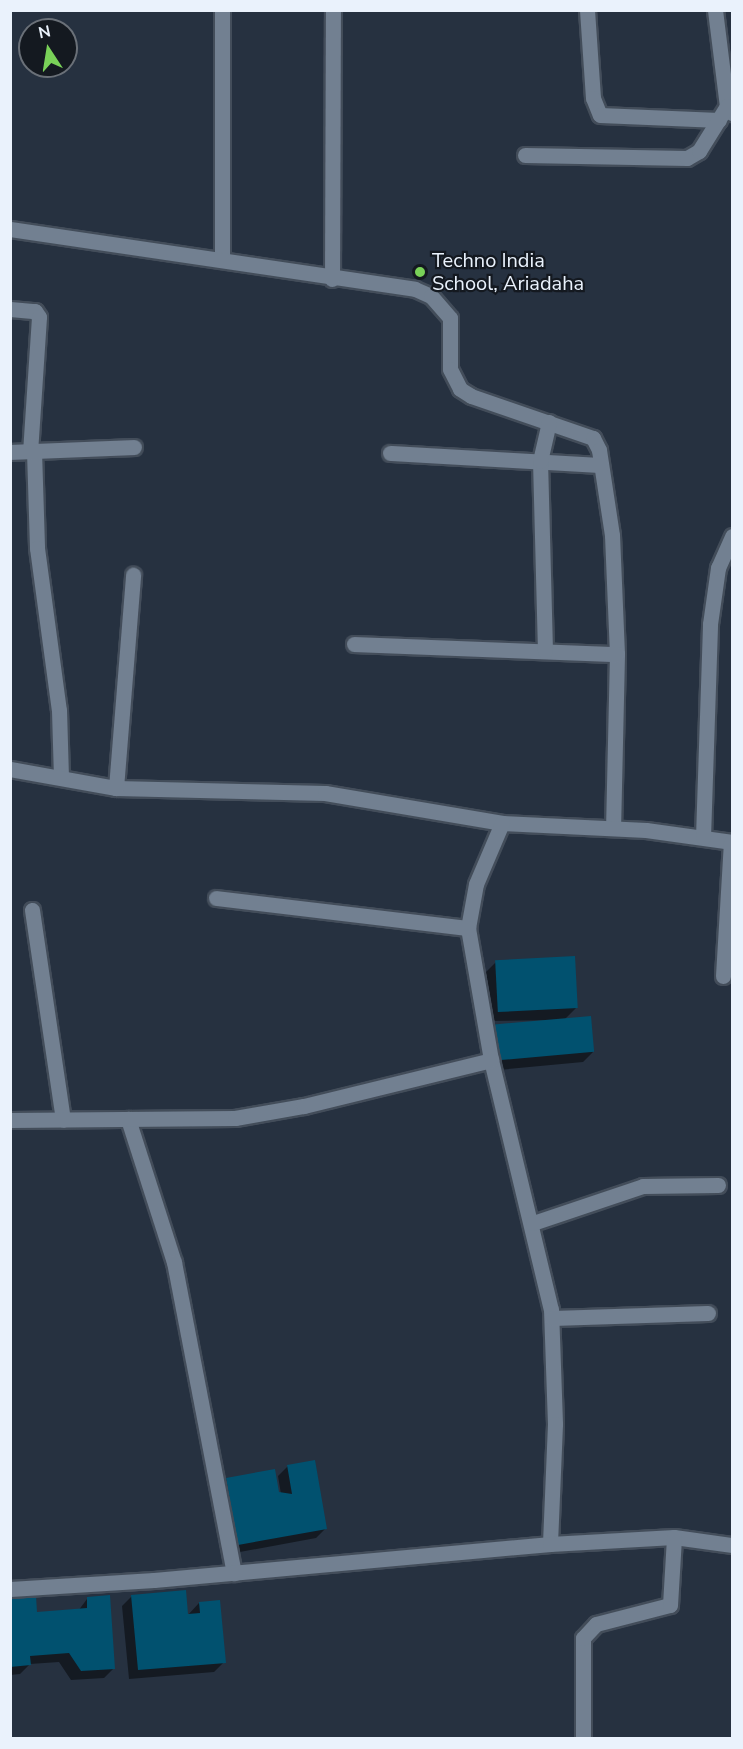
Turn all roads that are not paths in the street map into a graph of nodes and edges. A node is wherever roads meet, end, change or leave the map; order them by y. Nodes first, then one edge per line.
1 (222, 10) edge
2 (333, 10) edge
3 (587, 10) edge
4 (715, 10) edge
5 (726, 113) edge
6 (525, 155) dead end
7 (10, 230) edge
8 (222, 258) junction
9 (332, 279) junction
10 (10, 309) edge
11 (549, 422) junction
12 (134, 447) dead end
13 (32, 451) junction
14 (10, 452) edge
15 (390, 453) dead end
16 (540, 461) junction
17 (601, 465) junction
18 (732, 536) edge
19 (133, 575) dead end
20 (354, 644) dead end
21 (545, 651) junction
22 (617, 654) junction
23 (10, 769) edge
24 (61, 776) junction
25 (116, 788) junction
26 (502, 823) junction
27 (614, 828) junction
28 (703, 837) junction
29 (732, 842) edge
30 (216, 898) dead end
31 (32, 910) dead end
32 (468, 928) junction
33 (723, 976) dead end
34 (490, 1060) junction
35 (128, 1119) junction
36 (10, 1120) edge
37 (63, 1120) junction
38 (718, 1185) dead end
39 (533, 1223) junction
40 (708, 1313) dead end
41 (552, 1318) junction
42 (674, 1538) junction
43 (550, 1544) junction
44 (732, 1545) edge
45 (234, 1573) junction
46 (10, 1588) edge
47 (583, 1738) edge

1 - 8 street
2 - 9 street
3 - 5 street
4 - 5 street
5 - 6 street
7 - 8 street
8 - 9 street
9 - 11 street
10 - 13 street
11 - 16 street
11 - 17 street
12 - 13 street
13 - 14 street
13 - 24 street
15 - 16 street
16 - 17 street
16 - 21 street
17 - 22 street
18 - 28 street
19 - 25 street
20 - 21 street
21 - 22 street
22 - 27 street
23 - 24 street
24 - 25 street
25 - 26 street
26 - 27 street
26 - 32 street
27 - 28 street
28 - 29 street
29 - 33 street
30 - 32 street
31 - 37 street
32 - 34 street
34 - 35 street
34 - 39 street
35 - 37 street
35 - 45 street
36 - 37 street
38 - 39 street
39 - 41 street
40 - 41 street
41 - 43 street
42 - 43 street
42 - 44 street
42 - 47 street
43 - 45 street
45 - 46 street

